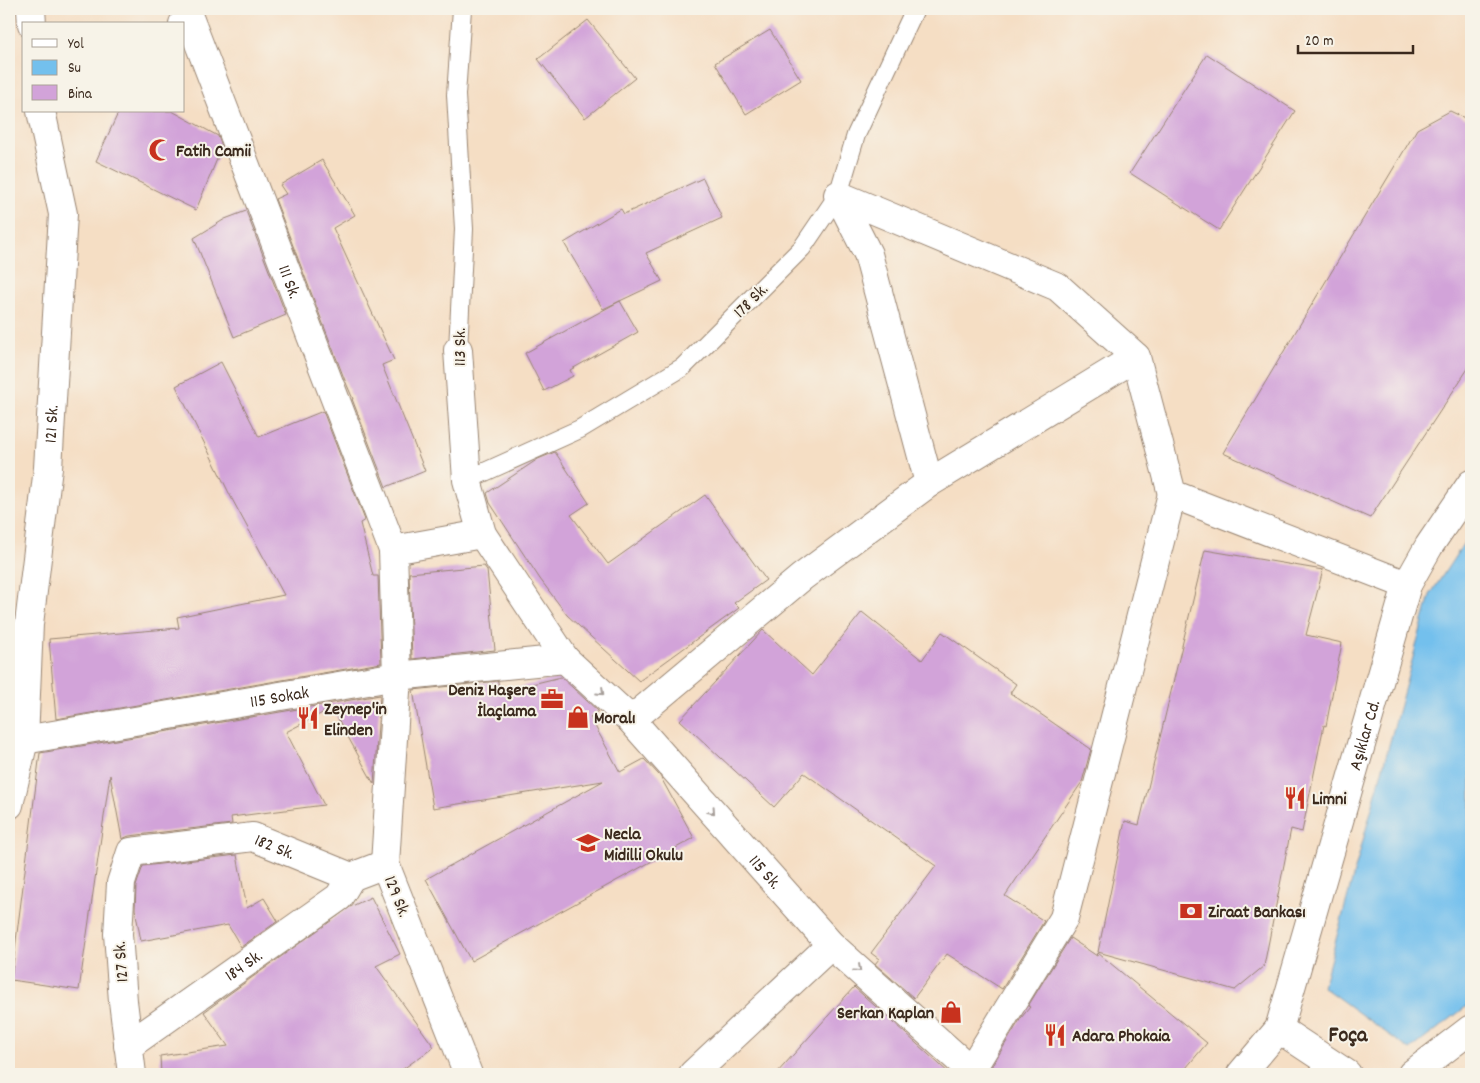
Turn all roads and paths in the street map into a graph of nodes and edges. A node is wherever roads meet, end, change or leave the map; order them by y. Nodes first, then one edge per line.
1 (31, 9) edge
2 (462, 9) edge
3 (915, 9) edge
4 (32, 22) edge
5 (185, 23) edge
6 (41, 112) edge
7 (838, 195) junction
8 (458, 350) joint
9 (1136, 357) junction
10 (466, 480) junction
11 (929, 483) junction
12 (1471, 484) edge
13 (1172, 494) junction
14 (482, 534) junction
15 (393, 550) junction
16 (1408, 585) junction
17 (19, 622) edge
18 (565, 660) junction
19 (397, 676) junction
20 (631, 720) junction
21 (24, 740) junction
22 (9, 805) edge
23 (131, 852) joint
24 (385, 864) junction
25 (351, 877) junction
26 (831, 945) junction
27 (1280, 1029) junction
28 (1471, 1029) edge
29 (128, 1046) junction
30 (973, 1072) edge
31 (132, 1074) edge
32 (468, 1074) edge
33 (693, 1074) edge
34 (1241, 1074) edge
35 (1347, 1074) edge
36 (1412, 1074) edge

1 - 4 street
2 - 8 lane, 113 Sk.
3 - 7 lane, 178 Sk.
5 - 15 street, 111 Sk.
6 - 17 street, 121 Sk.
7 - 9 street
7 - 10 lane, 178 Sk.
7 - 11 street
8 - 10 street, 113 Sk.
9 - 11 street
9 - 13 street
10 - 14 street, 113 Sk.
11 - 20 street
12 - 16 street, Aşıklar Cd.
13 - 16 street
13 - 30 street
14 - 15 street
14 - 18 street, 113 Sk.
15 - 19 street, 129 Sk.
16 - 27 street, Aşıklar Cd.
17 - 21 street, 121 Sk.
18 - 19 street, 115 Sokak
18 -> 20 street, 115 Sk.
19 - 21 street, 115 Sokak
19 - 24 street, 129 Sk.
20 -> 26 street, 115 Sk.
21 - 22 street, 121 Sk.
23 - 25 street, 182 Sk.
23 - 29 street, 127 Sk.
24 - 25 street
24 - 32 street, 129 Sk.
25 - 29 street, 184 Sk.
26 -> 30 street, 115 Sk.
26 - 33 street
27 - 34 street
27 - 35 street
28 - 36 street
29 - 31 street, 127 Sk.

